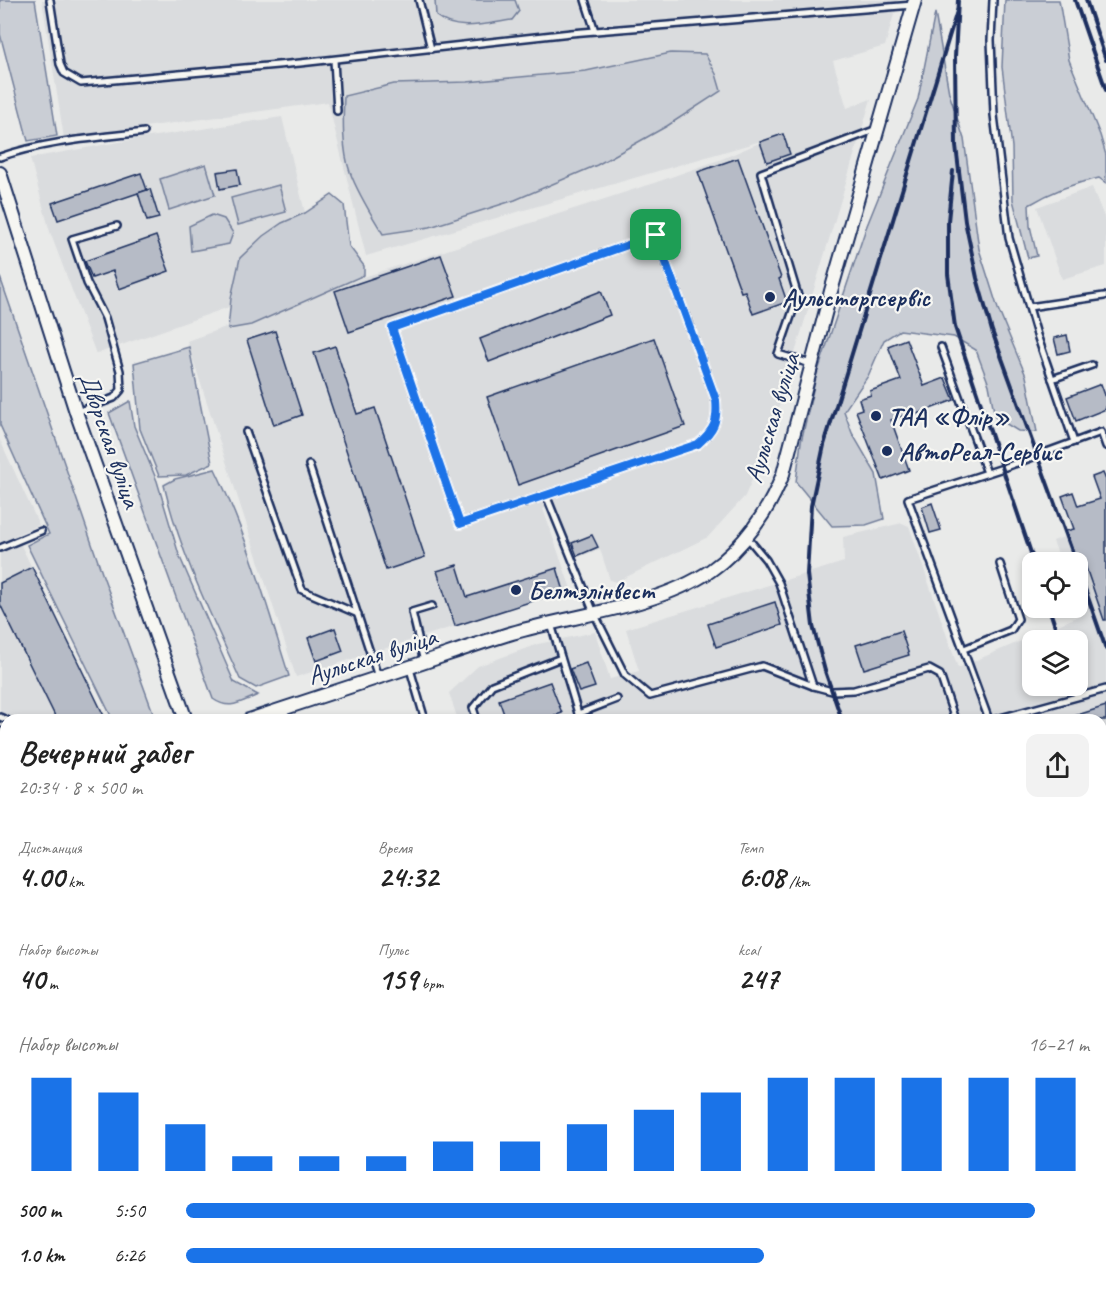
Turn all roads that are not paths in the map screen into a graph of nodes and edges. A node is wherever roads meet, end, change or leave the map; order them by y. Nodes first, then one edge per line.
1 (50, 0) edge
2 (419, 0) edge
3 (585, 0) edge
4 (993, 0) edge
5 (915, 2) edge
6 (595, 31) junction
7 (431, 49) junction
8 (334, 60) junction
9 (337, 111) dead end
10 (878, 129) junction
11 (144, 132) dead end
12 (0, 157) edge
13 (0, 173) edge
14 (4, 199) edge
15 (117, 226) dead end
16 (1104, 296) dead end
17 (1029, 307) junction
18 (941, 347) dead end
19 (812, 364) junction
20 (1092, 365) dead end
21 (1052, 379) junction
22 (76, 412) junction
23 (246, 432) dead end
24 (1104, 432) edge
25 (1074, 442) junction
26 (1106, 447) edge
27 (309, 465) dead end
28 (987, 473) junction
29 (546, 495) junction
30 (40, 531) dead end
31 (747, 537) junction
32 (0, 548) edge
33 (1000, 564) dead end
34 (432, 606) dead end
35 (594, 613) junction
36 (358, 614) junction
37 (550, 622) junction
38 (964, 649) junction
39 (561, 658) junction
40 (424, 662) junction
41 (410, 667) junction
42 (378, 677) junction
43 (813, 686) junction
44 (1106, 689) edge
45 (617, 699) dead end
46 (184, 714) edge
47 (267, 714) edge
48 (423, 714) edge
49 (475, 714) edge
50 (578, 714) edge
51 (585, 714) edge
52 (953, 714) edge
53 (989, 714) edge
54 (1013, 714) edge

1 - 8 lane
2 - 7 lane
3 - 6 lane
4 - 17 lane
5 - 6 lane
5 - 10 street, Аульская вуліца
6 - 7 lane
7 - 8 lane
8 - 9 lane
10 - 19 street, Аульская вуліца
10 - 19 lane
11 - 12 lane
13 - 14 street, Дворская вуліца
14 - 22 street, Дворская вуліца
15 - 22 lane
16 - 17 lane
17 - 21 lane
18 - 28 lane
19 - 31 street, Аульская вуліца
20 - 21 lane
21 - 25 lane
22 - 46 street, Дворская вуліца
23 - 36 lane
24 - 25 lane
24 - 26 lane
25 - 28 lane
27 - 36 lane
28 - 38 lane
29 - 29 lane
29 - 35 lane
30 - 32 lane
31 - 35 street, Аульская вуліца
31 - 43 lane
33 - 38 lane
34 - 40 lane
35 - 37 street, Аульская вуліца
35 - 43 lane
36 - 42 lane
37 - 39 lane
37 - 40 street, Аульская вуліца
38 - 53 lane
39 - 49 lane
39 - 50 lane
40 - 41 street, Аульская вуліца
41 - 42 street, Аульская вуліца
41 - 48 lane
42 - 47 street, Аульская вуліца
43 - 52 lane
44 - 54 lane
45 - 51 lane

